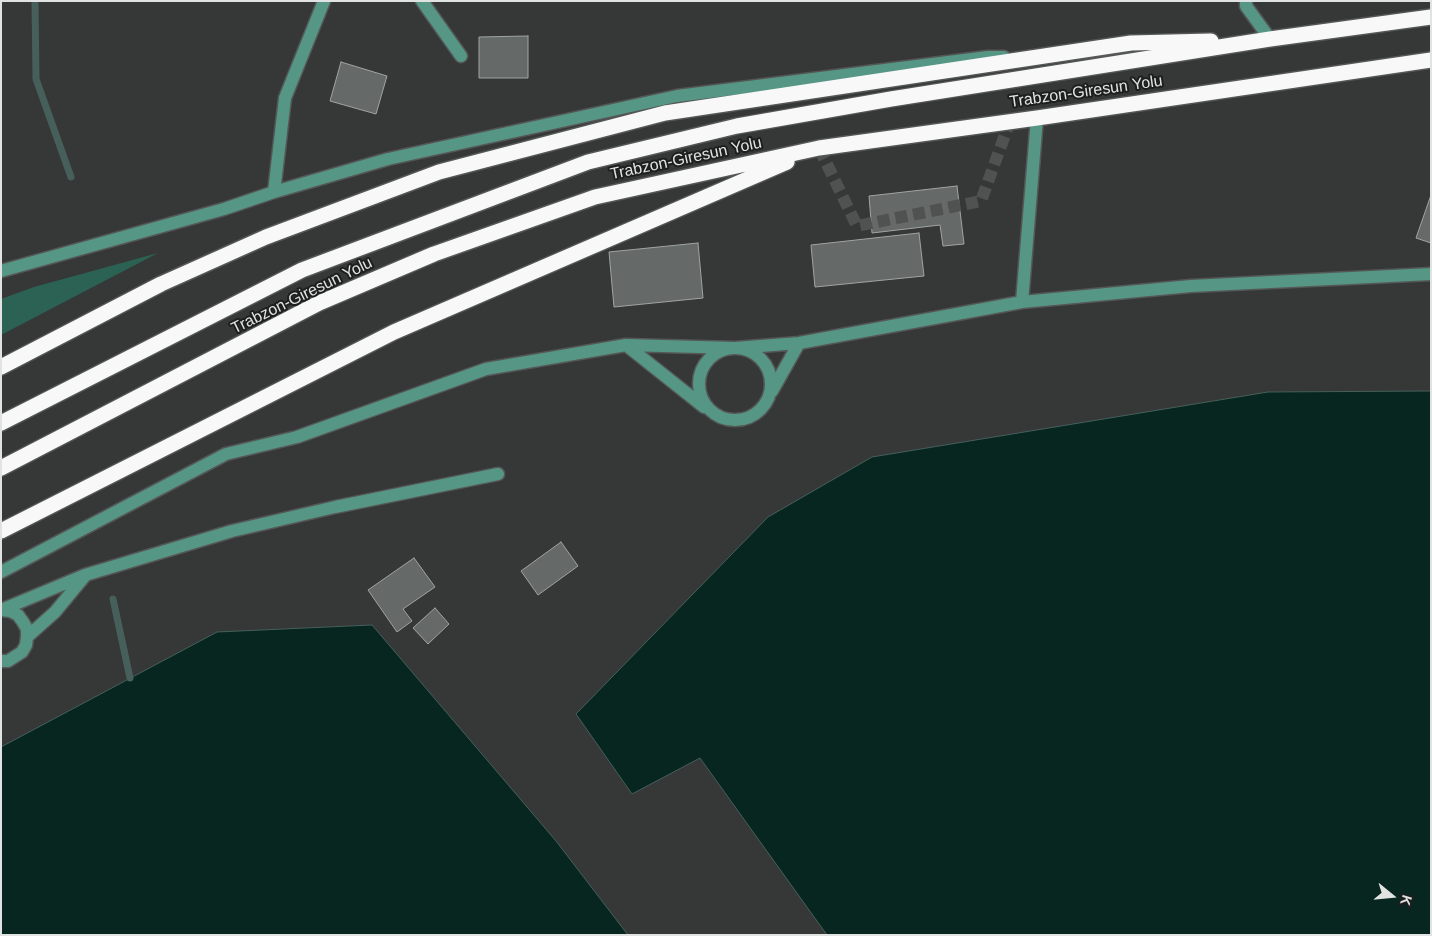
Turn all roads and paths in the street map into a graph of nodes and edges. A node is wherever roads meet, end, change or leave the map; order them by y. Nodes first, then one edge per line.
1 (324, 1) edge
2 (422, 1) edge
3 (1246, 1) edge
4 (1431, 18) edge
5 (1270, 39) junction
6 (462, 56) dead end
7 (1039, 57) junction
8 (1431, 60) edge
9 (1037, 118) junction
10 (819, 148) junction
11 (274, 192) junction
12 (1, 272) edge
13 (1431, 274) edge
14 (1022, 302) junction
15 (799, 344) junction
16 (626, 345) junction
17 (735, 348) junction
18 (1, 366) edge
19 (771, 394) junction
20 (711, 412) junction
21 (1, 422) edge
22 (1, 468) edge
23 (498, 474) dead end
24 (1, 532) edge
25 (1, 572) edge
26 (85, 575) junction
27 (28, 637) junction
28 (1, 661) edge

1 - 11 street
2 - 6 street
3 - 5 street
4 - 5 highway, Trabzon-Giresun Yolu
5 - 7 highway
5 - 21 highway, Trabzon-Giresun Yolu
7 - 11 street
7 - 18 highway
8 - 9 highway, Trabzon-Giresun Yolu
9 - 10 highway, Trabzon-Giresun Yolu
9 - 14 street
10 - 22 highway, Trabzon-Giresun Yolu
10 - 24 highway
11 - 12 street
13 - 14 street
14 - 15 street
15 - 17 street
15 - 19 street
16 - 17 street
16 - 20 street
16 - 25 street
17 - 19 street
17 - 20 street
19 - 20 street
23 - 26 street
26 - 27 street
26 - 27 street
27 - 28 street

